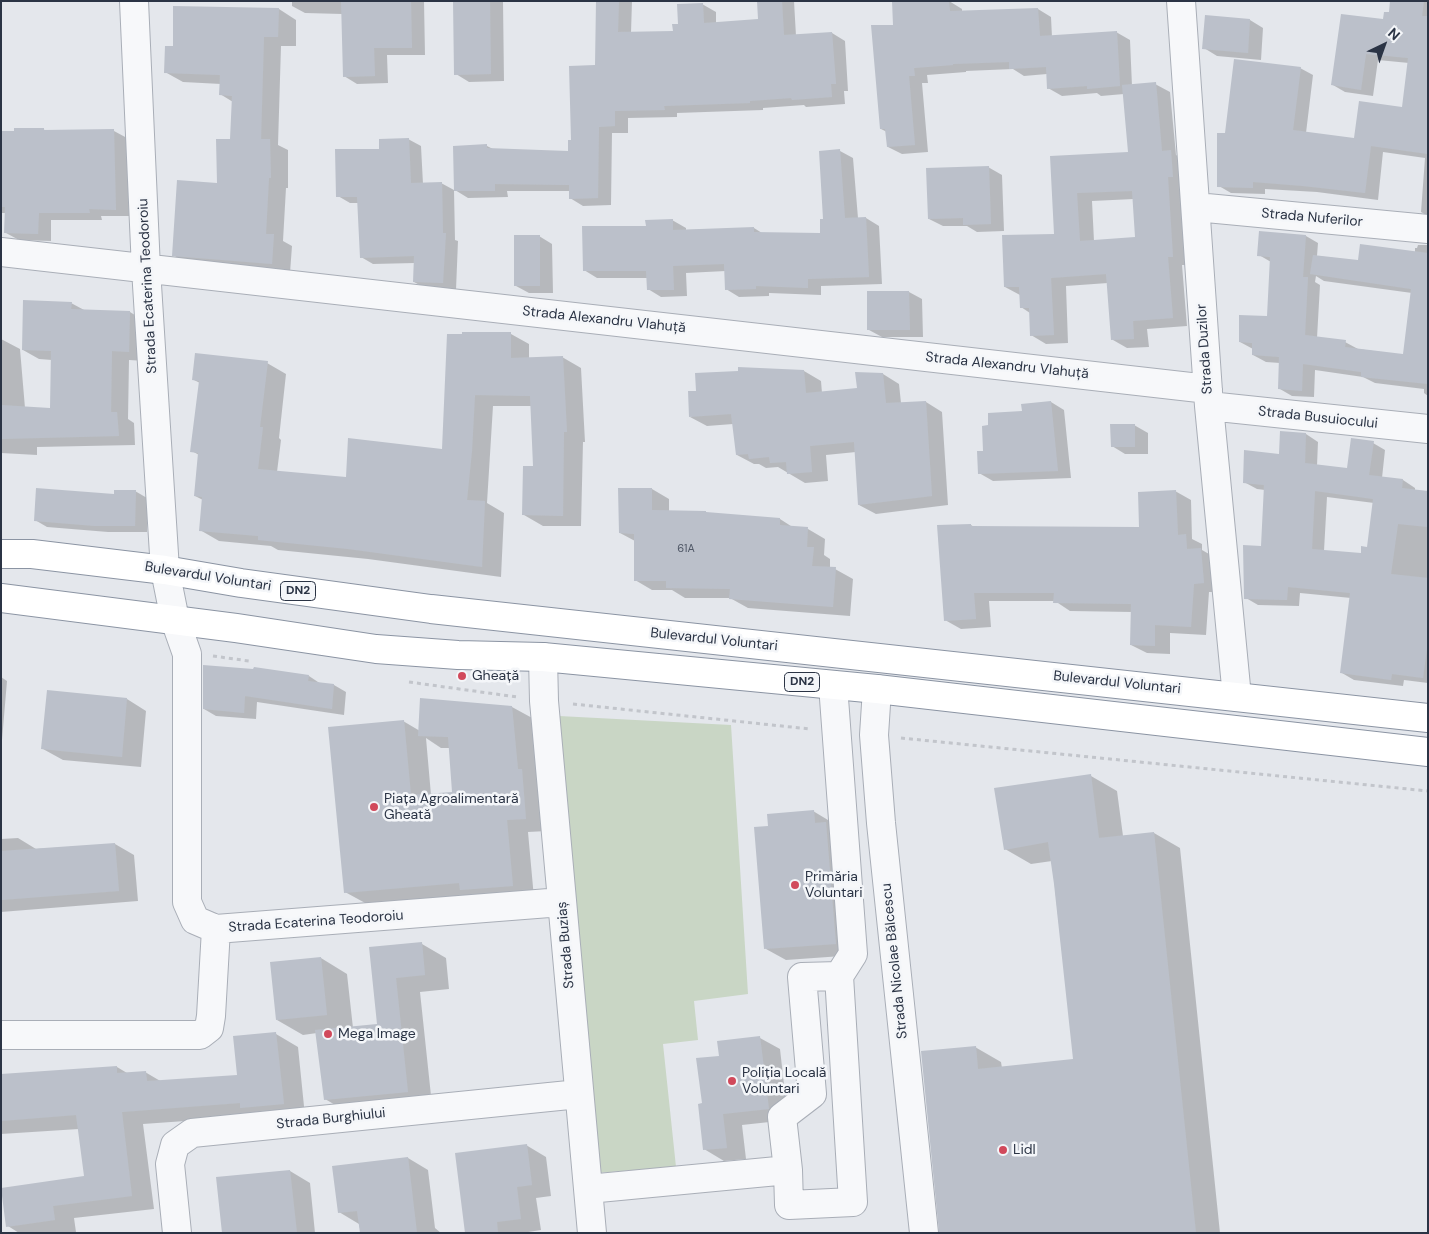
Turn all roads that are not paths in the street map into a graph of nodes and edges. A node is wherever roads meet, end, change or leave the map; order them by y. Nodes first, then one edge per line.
1 (134, 1) edge
2 (1181, 1) edge
3 (1196, 207) junction
4 (1428, 229) edge
5 (1, 252) edge
6 (146, 269) junction
7 (1208, 398) junction
8 (1428, 429) edge
9 (1, 554) edge
10 (165, 570) junction
11 (1, 598) edge
12 (175, 620) junction
13 (542, 658) junction
14 (833, 685) junction
15 (877, 689) junction
16 (1238, 697) junction
17 (1428, 718) edge
18 (1428, 752) edge
19 (562, 902) junction
20 (216, 929) junction
21 (839, 976) junction
22 (1, 1035) edge
23 (579, 1094) junction
24 (788, 1170) junction
25 (588, 1189) junction
26 (177, 1233) edge
27 (592, 1233) edge
28 (924, 1233) edge

1 - 6 street, Strada Ecaterina Teodoroiu
2 - 3 street, Strada Duzilor
3 - 4 street, Strada Nuferilor
3 - 7 street, Strada Duzilor
5 - 6 street, Strada Alexandru Vlahuță
6 - 7 street, Strada Alexandru Vlahuță
6 - 10 street, Strada Ecaterina Teodoroiu
7 - 8 street, Strada Busuiocului
7 - 16 street, Strada Duzilor
9 - 10 highway, Bulevardul Voluntari / DN2
10 - 12 street, Strada Ecaterina Teodoroiu
10 - 16 highway, Bulevardul Voluntari / DN2
11 - 12 highway, DN2
12 - 13 highway, DN2
12 - 20 street, Strada Ecaterina Teodoroiu
13 - 14 highway, DN2
13 - 19 street, Strada Buziaș
14 - 15 highway, DN2
14 - 21 street
15 - 18 highway, DN2
15 - 28 street, Strada Nicolae Bălcescu
16 - 17 highway, Bulevardul Voluntari / DN2
19 - 20 street, Strada Ecaterina Teodoroiu
19 - 23 street, Strada Buziaș
20 - 22 street
21 - 24 street
21 - 24 street
23 - 25 street, Strada Buziaș
23 - 26 street, Strada Burghiului
24 - 25 street
25 - 27 street, Strada Buziaș

